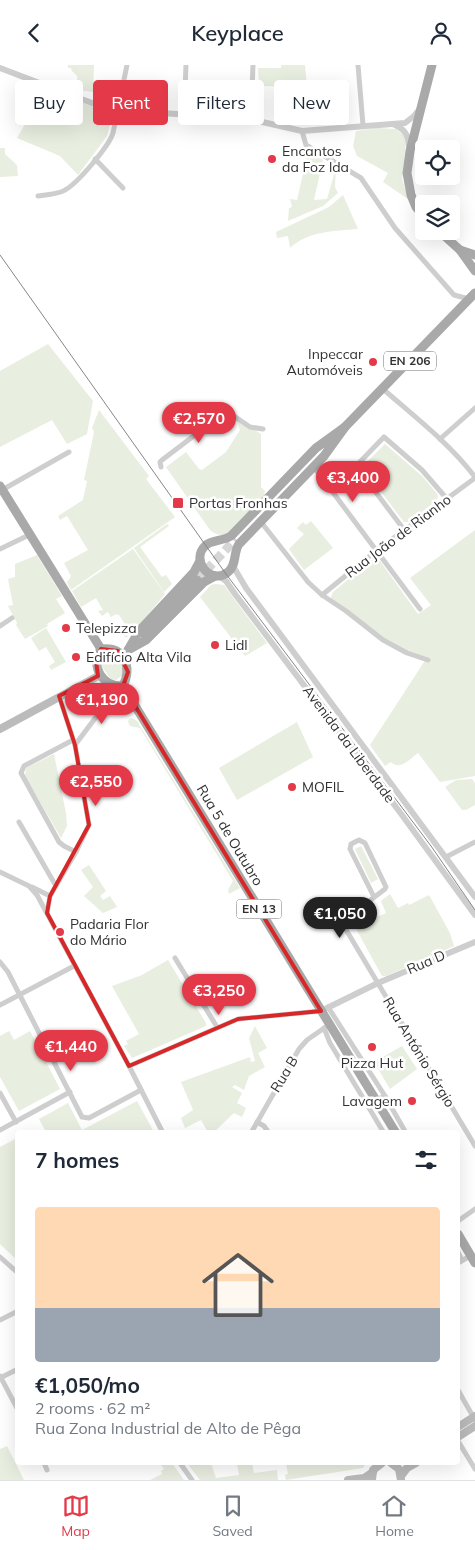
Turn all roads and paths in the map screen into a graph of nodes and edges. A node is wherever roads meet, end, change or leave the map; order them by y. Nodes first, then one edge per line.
1 (128, 65) edge
2 (186, 65) edge
3 (253, 65) edge
4 (358, 65) edge
5 (432, 65) edge
6 (0, 68) edge
7 (125, 80) edge
8 (185, 80) edge
9 (252, 80) edge
10 (93, 103) edge
11 (420, 108) junction
12 (264, 122) edge
13 (392, 123) junction
14 (115, 125) edge
15 (363, 125) junction
16 (302, 131) junction
17 (410, 151) junction
18 (95, 159) junction
19 (124, 188) dead end
20 (38, 196) dead end
21 (415, 204) edge
22 (450, 240) edge
23 (460, 249) junction
24 (475, 255) edge
25 (475, 271) edge
26 (473, 294) edge
27 (383, 389) junction
28 (475, 408) edge
29 (345, 427) junction
30 (263, 429) dead end
31 (440, 439) junction
32 (69, 452) dead end
33 (161, 467) dead end
34 (314, 467) junction
35 (475, 478) edge
36 (1, 488) edge
37 (447, 499) junction
38 (261, 522) junction
39 (405, 531) junction
40 (29, 535) junction
41 (236, 539) tunnel mouth
42 (220, 541) junction
43 (0, 549) edge
44 (376, 551) junction
45 (234, 555) junction
46 (200, 561) junction
47 (233, 566) junction
48 (217, 576) junction
49 (197, 580) tunnel mouth
50 (322, 595) junction
51 (420, 609) dead end
52 (12, 618) dead end
53 (0, 626) edge
54 (101, 649) junction
55 (125, 653) junction
56 (428, 660) dead end
57 (100, 675) junction
58 (123, 686) junction
59 (114, 693) dead end
60 (59, 696) junction
61 (0, 729) edge
62 (74, 742) junction
63 (19, 822) dead end
64 (475, 842) edge
65 (76, 852) junction
66 (446, 857) junction
67 (0, 872) edge
68 (29, 886) junction
69 (56, 886) junction
70 (50, 896) junction
71 (374, 897) junction
72 (475, 897) edge
73 (47, 913) junction
74 (475, 915) edge
75 (475, 942) edge
76 (175, 958) dead end
77 (0, 962) edge
78 (74, 966) junction
79 (378, 983) junction
80 (20, 995) junction
81 (0, 1005) edge
82 (324, 1009) junction
83 (327, 1026) junction
84 (217, 1027) junction
85 (129, 1066) junction
86 (141, 1090) junction
87 (70, 1092) junction
88 (0, 1093) edge
89 (380, 1098) junction
90 (16, 1122) junction
91 (257, 1122) junction
92 (0, 1130) edge
93 (161, 1130) edge
94 (253, 1130) edge
95 (266, 1130) edge
96 (386, 1130) edge
97 (387, 1130) edge
98 (404, 1130) edge
99 (475, 1146) edge
100 (475, 1209) edge
101 (460, 1218) edge
102 (460, 1241) edge
103 (0, 1257) edge
104 (466, 1261) edge
105 (15, 1270) edge
106 (15, 1312) edge
107 (0, 1320) edge
108 (15, 1370) edge
109 (0, 1377) edge
110 (460, 1394) edge
111 (15, 1404) edge
112 (474, 1418) edge
113 (460, 1426) edge
114 (475, 1426) edge
115 (460, 1437) edge
116 (460, 1443) edge
117 (45, 1465) edge
118 (181, 1465) edge
119 (380, 1465) edge
120 (394, 1465) edge
121 (412, 1465) edge
122 (475, 1469) edge
123 (47, 1470) dead end
124 (372, 1476) edge
125 (401, 1478) edge
126 (192, 1480) edge
127 (348, 1480) edge

1 - 7 street
2 - 8 street
3 - 9 street
4 - 15 street
5 - 11 main road
6 - 10 street
11 - 13 street
11 - 17 main road
12 - 16 street
13 - 15 street
13 - 17 street
14 - 18 street
15 - 16 street
16 - 26 street
17 - 21 main road
18 - 19 street
18 - 20 street
22 - 23 main road
23 - 24 main road
23 - 25 main road
26 - 27 main road, EN 206
27 - 29 main road, EN 206
27 - 31 street
28 - 31 street
29 - 34 main road
29 - 41 main road, EN 206
29 - 42 main road
30 - 33 street
31 - 35 street
32 - 36 street
34 - 38 main road
34 - 44 street
35 - 37 street, Rua João de Rianho
36 - 40 main road
37 - 39 street, Rua João de Rianho
37 - 39 street
38 - 45 main road
38 - 50 street
39 - 44 street, Rua João de Rianho
40 - 43 street
40 - 54 main road
42 - 45 main road
42 - 46 main road
44 - 50 street, Rua João de Rianho
44 - 51 street
45 - 47 main road
46 - 48 main road
46 - 55 main road
47 - 48 main road
47 - 66 street, Avenida da Liberdade
48 - 55 main road
48 - 74 street, Avenida da Liberdade
49 - 55 main road
50 - 56 street
52 - 53 street
54 - 55 main road
54 - 57 main road
55 - 58 main road
57 - 58 main road
57 - 60 main road
58 - 82 main road, Rua 5 de Outubro / EN 13
59 - 62 street
60 - 61 main road
60 - 62 street
62 - 65 street
62 - 65 street
63 - 69 street
64 - 66 street
65 - 69 street
66 - 72 street, Avenida da Liberdade
67 - 68 street
68 - 70 street
68 - 73 street
69 - 70 street
70 - 73 street
71 - 71 street
71 - 79 street, Rua António Sérgio
73 - 78 street
75 - 79 street, Rua D
76 - 84 street
77 - 80 street
78 - 80 street
78 - 85 street
79 - 82 street, Rua D
79 - 99 street, Rua António Sérgio
80 - 81 street
80 - 87 street
82 - 83 main road, Rua 5 de Outubro / EN 13
82 - 84 street
82 - 89 street, Rua 5 de Outubro
83 - 89 main road, Rua 5 de Outubro / EN 13
83 - 91 street, Rua B
83 - 96 street, Rua 5 de Outubro
84 - 85 street
85 - 86 street
86 - 87 street
86 - 93 street
87 - 90 street
88 - 90 street
89 - 97 main road, Rua 5 de Outubro / EN 13
89 - 98 street, Rua 5 de Outubro
90 - 92 street
91 - 94 street, Rua B
91 - 95 street
100 - 101 street
102 - 104 main road
103 - 105 street
106 - 107 street
108 - 109 street
109 - 111 street
110 - 112 street
112 - 113 main road
114 - 115 main road
116 - 122 street
117 - 123 street
118 - 126 street
119 - 124 main road
120 - 125 main road
121 - 125 main road
124 - 127 main road

